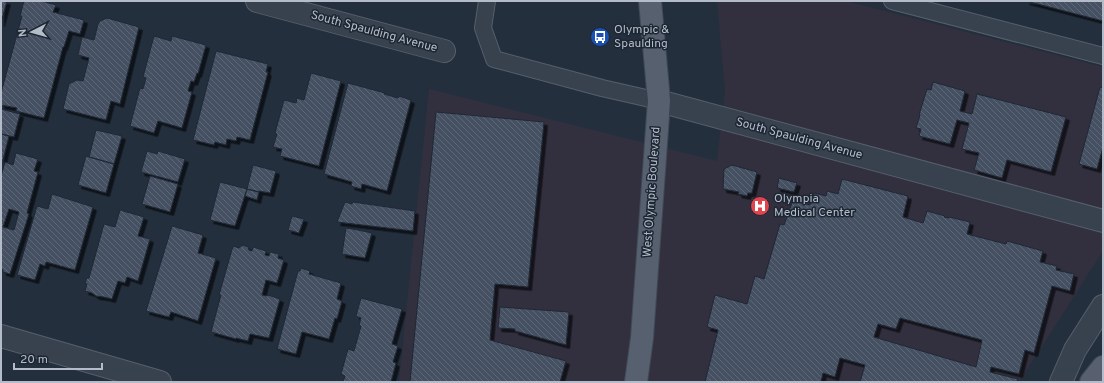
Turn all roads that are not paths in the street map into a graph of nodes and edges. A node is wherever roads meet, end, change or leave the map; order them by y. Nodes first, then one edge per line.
1 (257, 1) edge
2 (487, 1) edge
3 (650, 1) edge
4 (892, 1) edge
5 (444, 51) dead end
6 (1103, 56) edge
7 (659, 101) junction
8 (1103, 221) edge
9 (1103, 306) edge
10 (1, 336) edge
11 (1103, 367) edge
12 (160, 382) edge
13 (636, 382) edge
14 (1061, 382) edge
15 (1091, 382) edge

1 - 5 street, South Spaulding Avenue
2 - 7 lane, South Spaulding Avenue
3 - 7 main road, West Olympic Boulevard
4 - 6 lane
7 - 8 street, South Spaulding Avenue
7 - 13 main road, West Olympic Boulevard
9 - 14 street
10 - 12 street
11 - 15 main road

